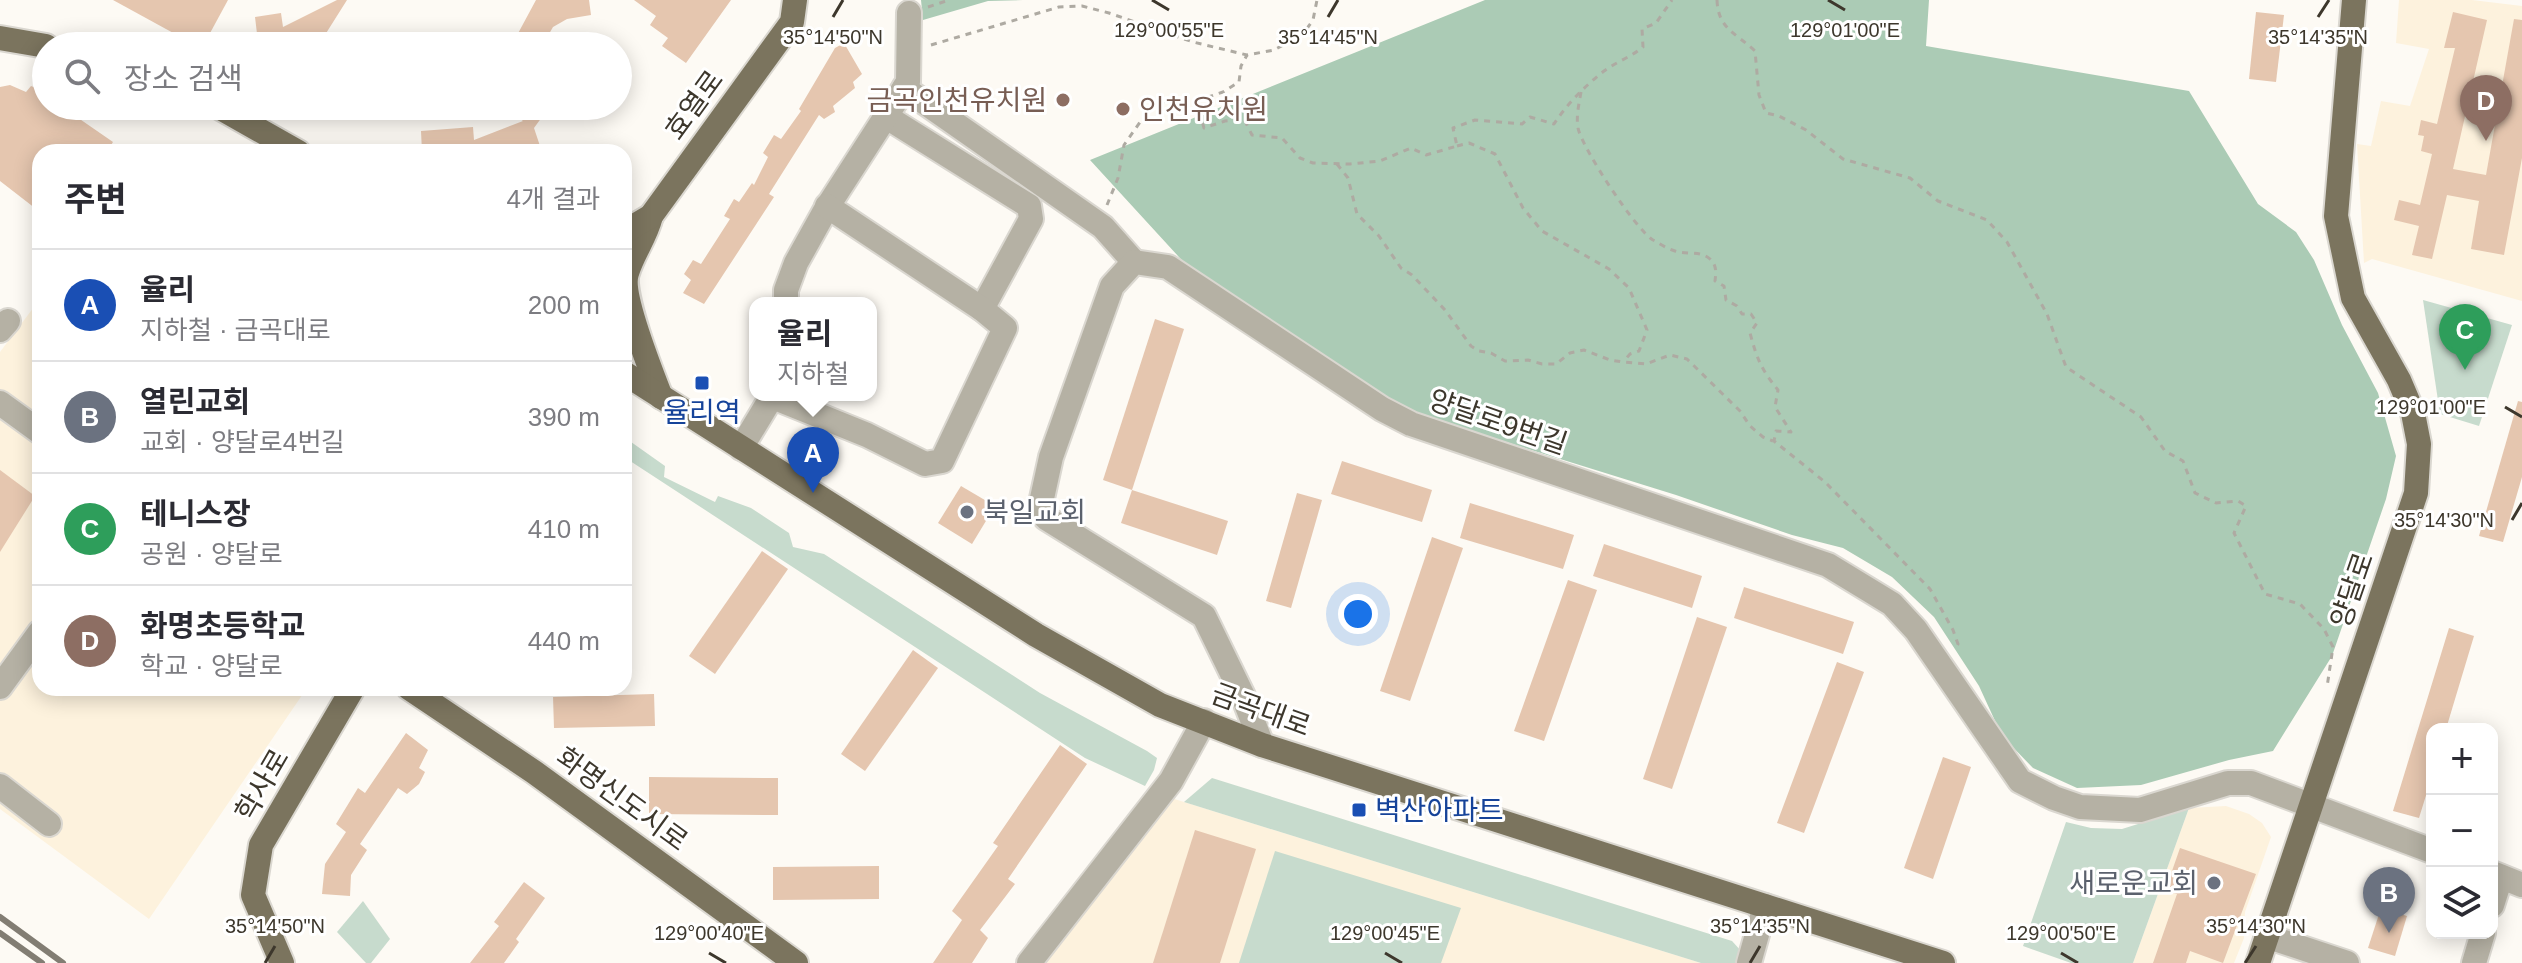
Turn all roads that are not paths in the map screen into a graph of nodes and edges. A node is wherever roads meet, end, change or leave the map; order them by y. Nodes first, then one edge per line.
1 (795, 0) edge
2 (2354, 0) edge
3 (909, 13) dead end
4 (0, 38) edge
5 (32, 44) edge
6 (904, 88) junction
7 (885, 116) junction
8 (242, 120) edge
9 (284, 144) edge
10 (827, 206) junction
11 (651, 216) junction
12 (632, 227) edge
13 (632, 260) edge
14 (1134, 262) junction
15 (786, 297) edge
16 (632, 307) edge
17 (982, 309) junction
18 (632, 378) edge
19 (661, 397) junction
20 (770, 401) edge
21 (785, 401) edge
22 (0, 403) edge
23 (32, 426) edge
24 (741, 448) junction
25 (32, 643) edge
26 (0, 687) edge
27 (348, 696) edge
28 (421, 696) edge
29 (1243, 696) junction
30 (1204, 721) junction
31 (1227, 731) junction
32 (1262, 745) junction
33 (0, 786) edge
34 (2311, 805) junction
35 (49, 824) dead end
36 (2426, 849) edge
37 (1765, 906) junction
38 (2266, 936) junction
39 (2481, 939) edge
40 (282, 963) edge
41 (796, 963) edge
42 (1029, 963) edge
43 (1749, 963) edge
44 (1943, 963) edge
45 (2258, 963) edge
46 (2347, 963) edge
47 (2474, 963) edge

1 - 11 main road, 효열로
2 - 34 main road, 양달로
3 - 6 street
4 - 5 main road
6 - 7 street
6 - 14 street
7 - 10 street
7 - 17 street
8 - 9 main road
10 - 15 street
10 - 17 street
11 - 12 main road, 효열로
11 - 13 main road
14 - 29 street
14 - 34 street, 양달로9번길
16 - 19 main road
17 - 21 street
18 - 19 main road, 금곡대로
19 - 24 main road, 금곡대로
20 - 24 street
22 - 23 street
24 - 30 main road, 금곡대로
25 - 26 street
27 - 40 main road, 학사로
28 - 41 main road, 화명신도시로
29 - 31 street
29 - 32 street
30 - 31 main road, 금곡대로
30 - 42 street
31 - 32 main road, 금곡대로
32 - 37 main road, 금곡대로
33 - 35 street
34 - 36 street, 양달로9번길
34 - 38 main road, 양달로
37 - 43 street
37 - 44 main road, 금곡대로
38 - 45 main road, 양달로
38 - 46 street
39 - 47 street

